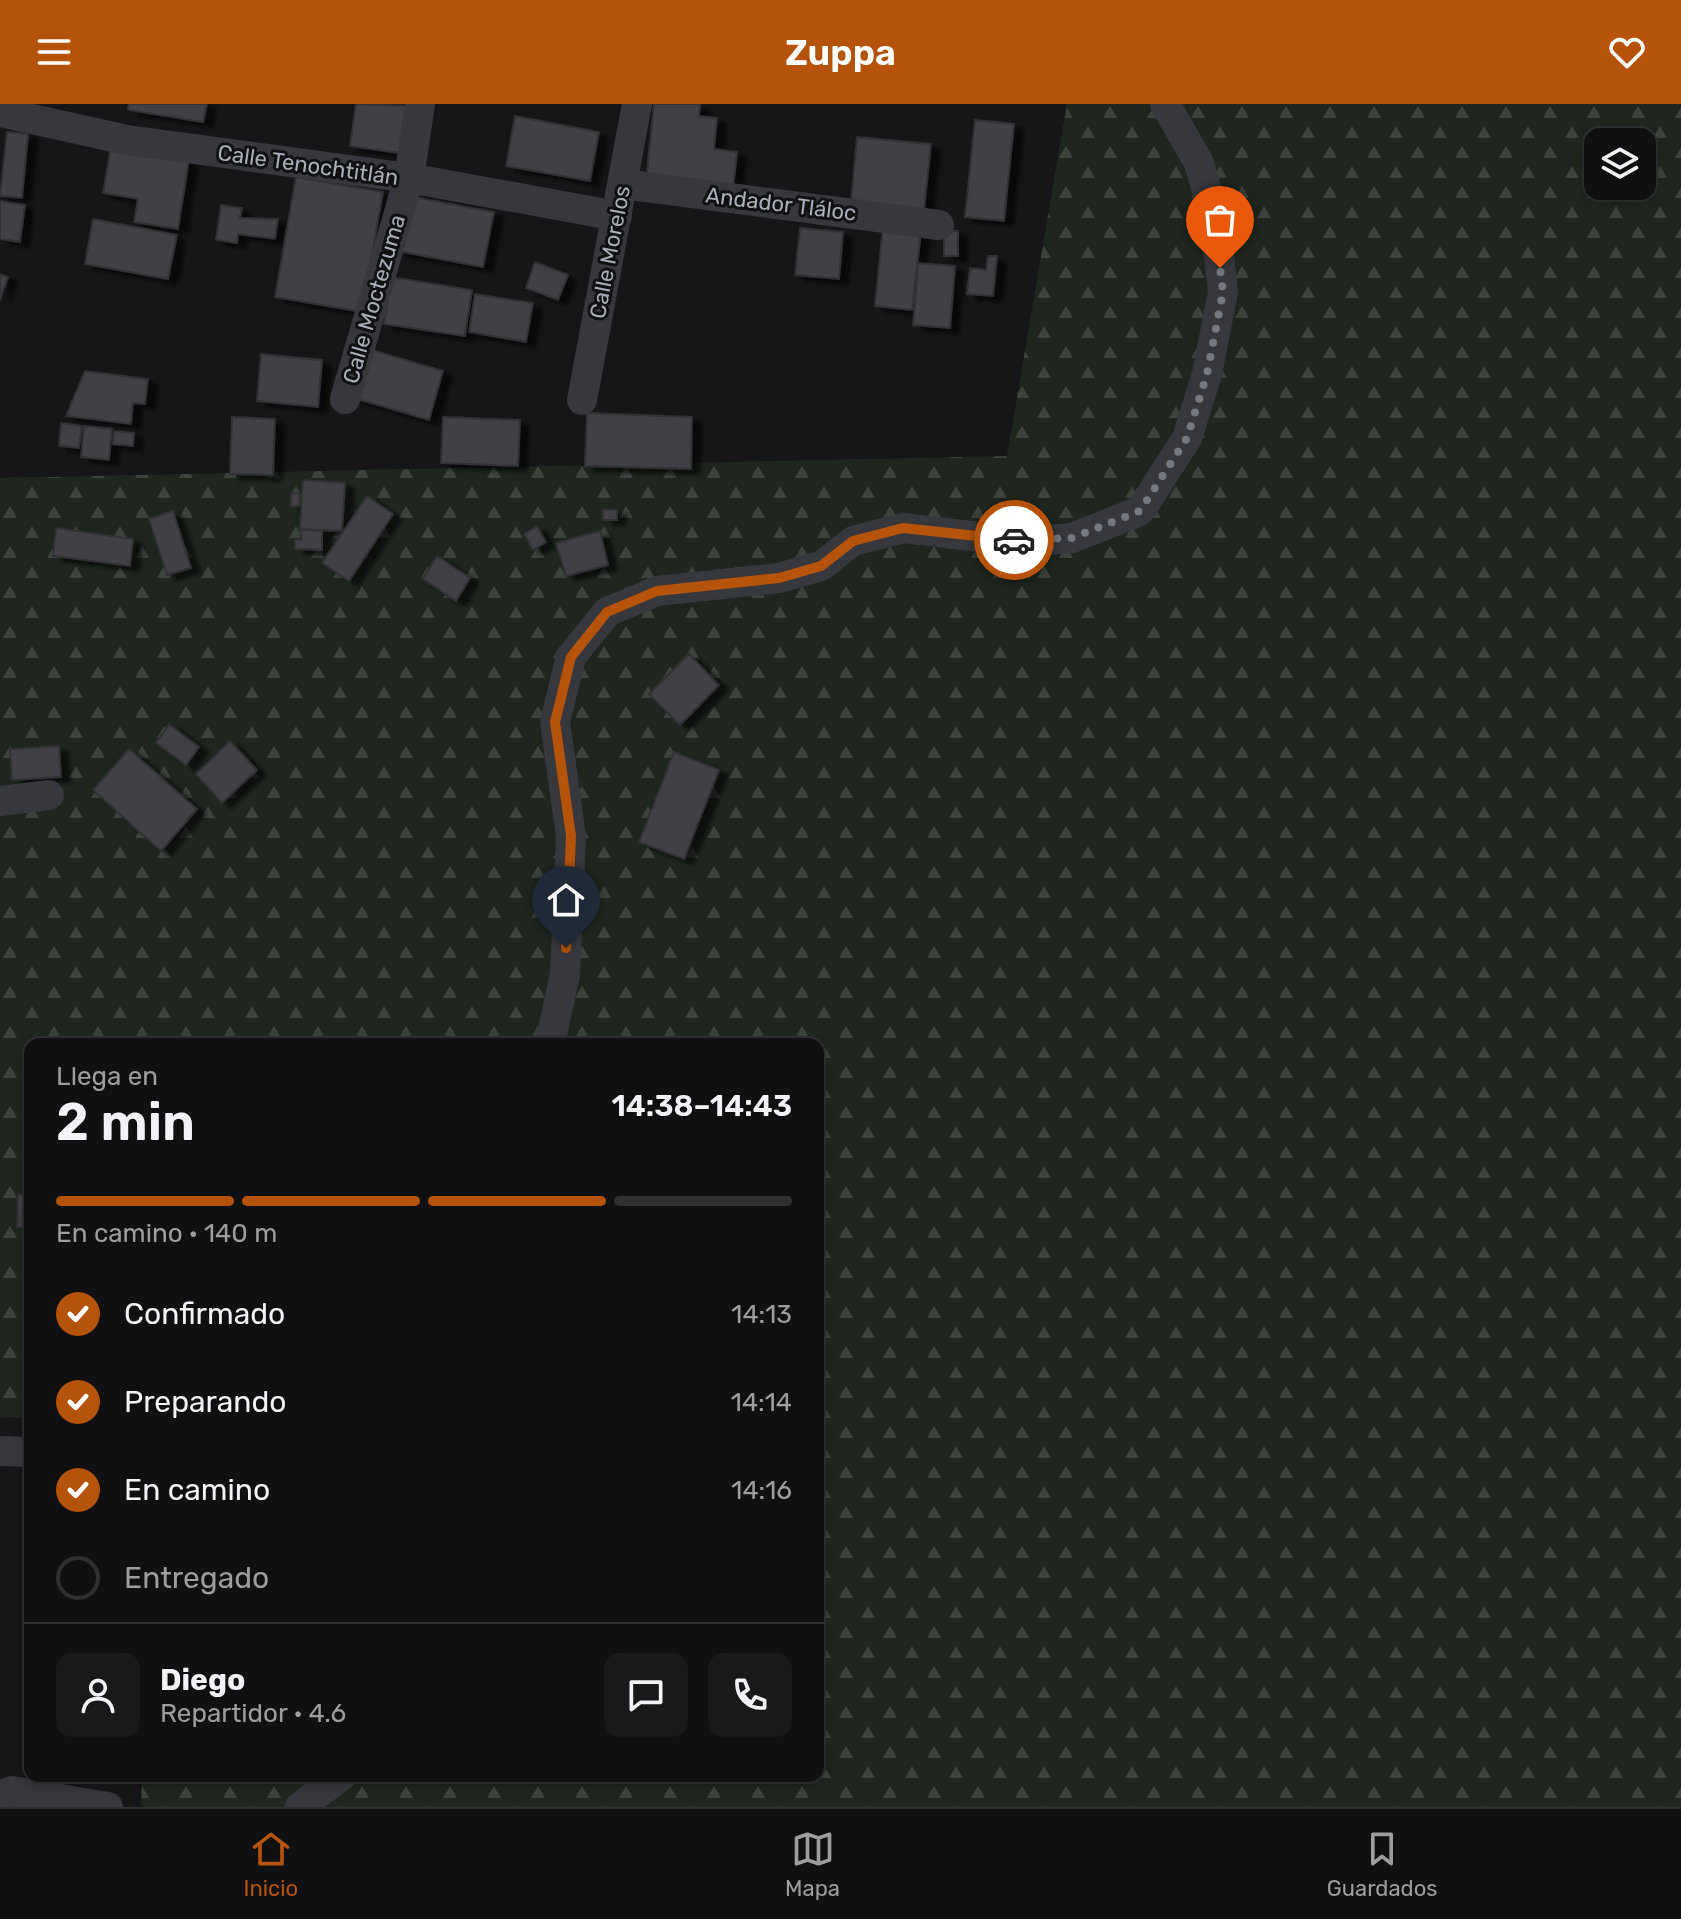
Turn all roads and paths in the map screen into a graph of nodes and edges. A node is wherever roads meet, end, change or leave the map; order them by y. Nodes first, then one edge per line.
1 (420, 104) edge
2 (637, 104) edge
3 (1165, 104) edge
4 (0, 112) edge
5 (409, 178) junction
6 (623, 184) junction
7 (617, 216) junction
8 (939, 225) dead end
9 (345, 399) dead end
10 (582, 400) dead end
11 (49, 795) dead end
12 (0, 801) edge
13 (551, 1038) edge
14 (0, 1451) edge
15 (24, 1452) edge
16 (333, 1782) edge
17 (0, 1795) edge
18 (108, 1807) edge
19 (300, 1807) edge

1 - 5 street, Calle Moctezuma
2 - 6 street, Calle Morelos
3 - 13 street
4 - 5 street, Calle Tenochtitlán
5 - 7 street, Calle Tenochtitlán
5 - 9 street, Calle Moctezuma
6 - 7 street, Calle Morelos
6 - 8 street, Andador Tláloc
7 - 10 street, Calle Morelos
11 - 12 street
14 - 15 street
16 - 19 street
17 - 18 street

